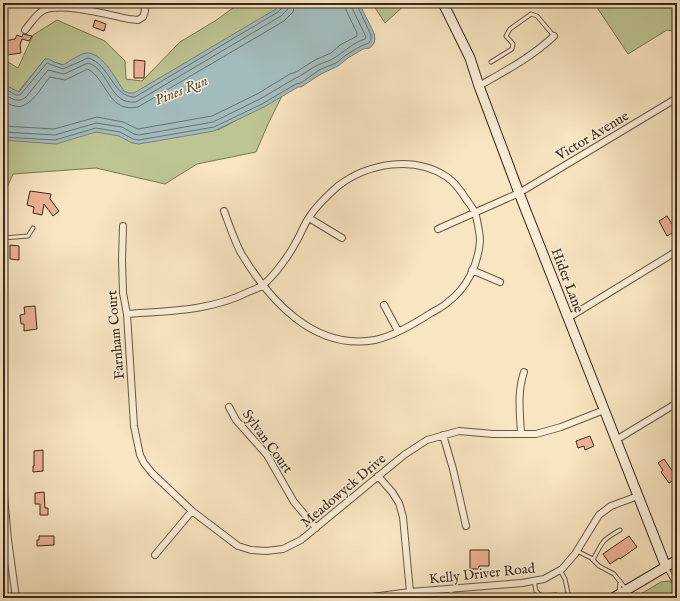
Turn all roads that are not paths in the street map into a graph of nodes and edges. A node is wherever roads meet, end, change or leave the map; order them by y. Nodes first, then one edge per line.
1 (144, 3) edge
2 (443, 3) edge
3 (26, 30) dead end
4 (554, 36) joint
5 (491, 62) dead end
6 (478, 86) junction
7 (677, 98) edge
8 (519, 193) junction
9 (224, 210) dead end
10 (475, 213) junction
11 (309, 218) junction
12 (124, 226) dead end
13 (33, 228) dead end
14 (438, 229) dead end
15 (3, 238) edge
16 (342, 238) dead end
17 (677, 252) edge
18 (472, 270) junction
19 (500, 282) dead end
20 (263, 285) junction
21 (384, 305) dead end
22 (126, 314) junction
23 (568, 318) junction
24 (398, 331) junction
25 (524, 372) dead end
26 (677, 403) edge
27 (230, 407) dead end
28 (604, 410) junction
29 (521, 434) junction
30 (443, 435) junction
31 (616, 440) junction
32 (136, 441) joint
33 (378, 476) junction
34 (3, 484) edge
35 (638, 496) junction
36 (192, 511) junction
37 (466, 526) dead end
38 (316, 528) junction
39 (620, 530) dead end
40 (577, 551) junction
41 (155, 555) dead end
42 (593, 560) junction
43 (677, 560) edge
44 (666, 567) junction
45 (560, 570) junction
46 (534, 581) junction
47 (620, 581) junction
48 (677, 587) edge
49 (451, 589) junction
50 (410, 592) junction
51 (619, 594) edge
52 (16, 598) edge
53 (364, 598) edge
54 (451, 598) edge
55 (541, 598) edge
56 (569, 598) edge

1 - 3 street
2 - 6 street, Hider Lane
4 - 5 lane
4 - 6 street
6 - 8 street, Hider Lane
7 - 8 street, Victor Avenue
8 - 10 street, Victor Avenue
8 - 23 street, Hider Lane
9 - 20 street
10 - 11 street
10 - 14 street, Victor Avenue
10 - 18 street
11 - 16 street
11 - 20 street
12 - 22 street, Farnham Court
13 - 15 lane
17 - 23 street
18 - 19 street
18 - 24 street
20 - 22 street
20 - 24 street
21 - 24 street
22 - 32 street, Farnham Court
23 - 28 street, Hider Lane
25 - 29 street
26 - 31 street
27 - 38 street, Sylvan Court
28 - 29 street, Meadowyck Drive
28 - 31 street, Hider Lane
29 - 30 street, Meadowyck Drive
30 - 33 street, Meadowyck Drive
30 - 37 street
31 - 35 street, Hider Lane
32 - 36 street, Meadowyck Drive
33 - 38 street, Meadowyck Drive
33 - 50 street
34 - 52 street
35 - 40 street, Kelly Driver Road
35 - 44 street, Hider Lane
36 - 38 street, Meadowyck Drive
36 - 41 street
39 - 42 lane
40 - 42 lane
40 - 45 street, Kelly Driver Road
42 - 47 lane
43 - 44 street
44 - 48 lane
44 - 51 street
45 - 46 street, Kelly Driver Road
45 - 56 lane
46 - 49 street, Kelly Driver Road
46 - 55 lane
47 - 51 lane
47 - 51 lane
49 - 50 street, Kelly Driver Road
49 - 54 lane
50 - 53 street, Kelly Driver Road

